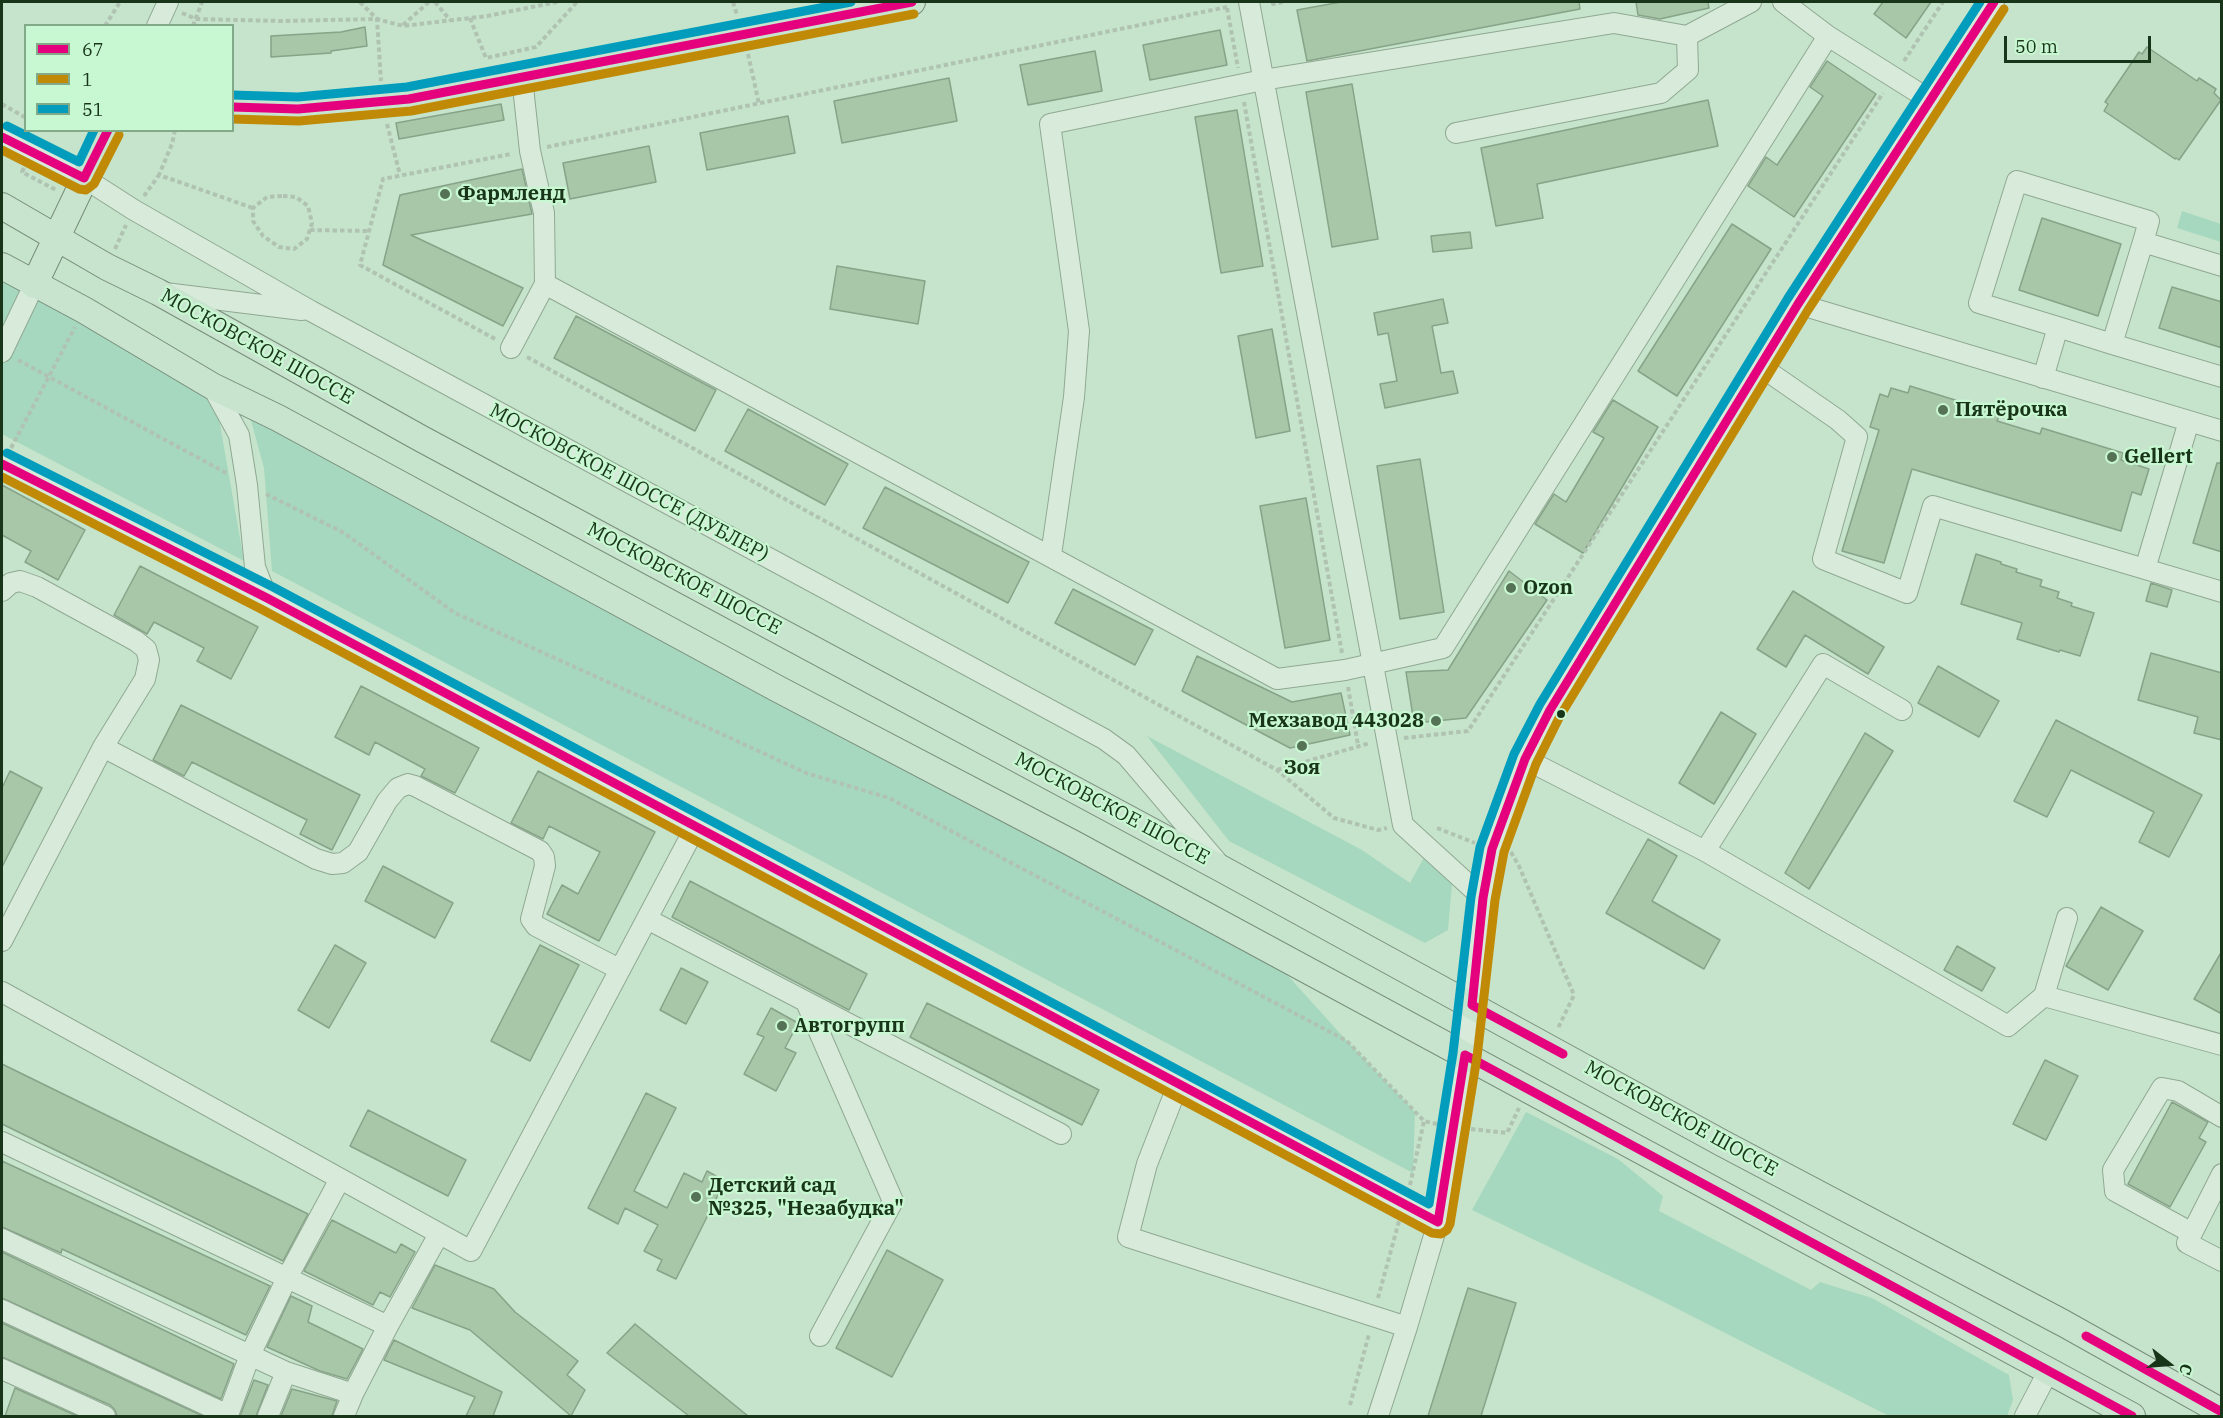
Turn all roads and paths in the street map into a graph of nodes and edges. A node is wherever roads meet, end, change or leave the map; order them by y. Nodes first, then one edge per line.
1 (120, 2) edge
2 (202, 2) edge
3 (360, 2) edge
4 (429, 2) edge
5 (435, 2) edge
6 (556, 2) edge
7 (577, 2) edge
8 (912, 2) edge
9 (1231, 2) edge
10 (1249, 2) edge
11 (1273, 2) edge
12 (1283, 2) edge
13 (1751, 2) edge
14 (1783, 2) edge
15 (1943, 2) edge
16 (1994, 2) edge
17 (167, 4) edge
18 (1227, 8) junction
19 (470, 18) junction
20 (196, 19) junction
21 (377, 19) junction
22 (451, 20) junction
23 (106, 24) edge
24 (158, 24) edge
25 (194, 24) edge
26 (403, 26) junction
27 (1686, 36) junction
28 (1828, 36) junction
29 (516, 52) junction
30 (1893, 78) junction
31 (519, 79) junction
32 (1263, 80) junction
33 (1241, 84) junction
34 (1930, 100) junction
35 (2, 104) edge
36 (234, 107) edge
37 (24, 117) edge
38 (107, 132) edge
39 (175, 132) edge
40 (1456, 133) dead end
41 (2, 137) edge
42 (530, 151) junction
43 (84, 178) junction
44 (2, 206) edge
45 (253, 208) junction
46 (310, 230) junction
47 (369, 231) junction
48 (56, 237) junction
49 (2143, 242) junction
50 (2, 266) edge
51 (2222, 266) edge
52 (545, 284) junction
53 (34, 285) junction
54 (158, 292) junction
55 (1798, 304) junction
56 (311, 311) junction
57 (2058, 327) junction
58 (2112, 344) junction
59 (511, 348) junction
60 (2, 352) edge
61 (1760, 366) junction
62 (2222, 377) edge
63 (2043, 378) junction
64 (212, 386) junction
65 (2189, 421) junction
66 (2222, 431) edge
67 (2, 464) edge
68 (1051, 555) junction
69 (2145, 569) junction
70 (2, 591) edge
71 (2222, 592) edge
72 (267, 598) junction
73 (1372, 664) junction
74 (1345, 670) junction
75 (1902, 710) dead end
76 (1389, 740) junction
77 (1358, 745) junction
78 (103, 747) junction
79 (1525, 759) junction
80 (696, 826) junction
81 (1705, 851) junction
82 (1222, 869) junction
83 (1483, 898) junction
84 (2067, 918) dead end
85 (647, 919) junction
86 (2, 941) edge
87 (619, 969) junction
88 (2, 992) edge
89 (2044, 996) junction
90 (806, 1002) junction
91 (1472, 1005) junction
92 (2222, 1045) edge
93 (1465, 1055) junction
94 (1179, 1082) junction
95 (2222, 1117) edge
96 (1424, 1122) dead end
97 (1061, 1134) dead end
98 (2, 1142) edge
99 (2222, 1174) edge
100 (340, 1179) junction
101 (1406, 1205) junction
102 (1438, 1222) junction
103 (2192, 1233) junction
104 (439, 1234) junction
105 (2, 1239) edge
106 (2222, 1261) edge
107 (287, 1278) junction
108 (2, 1310) edge
109 (1373, 1316) junction
110 (388, 1326) junction
111 (1407, 1328) junction
112 (820, 1336) dead end
113 (250, 1355) junction
114 (2, 1369) edge
115 (2049, 1370) junction
116 (286, 1372) junction
117 (352, 1394) junction
118 (1350, 1405) dead end
119 (2222, 1412) edge
120 (105, 1416) edge
121 (228, 1416) edge
122 (268, 1416) edge
123 (344, 1416) edge
124 (1378, 1416) edge
125 (2025, 1416) edge
126 (2133, 1416) edge

1 - 23 path
2 - 20 path
3 - 21 path
4 - 26 path
5 - 22 path
6 - 19 path
7 - 29 path
8 - 31 main road
9 - 18 path
10 - 32 street
11 - 12 path
13 - 27 street
14 - 28 street
15 - 30 path
16 - 34 street
17 - 20 path
17 - 24 street
18 - 33 path
18 - 42 path
19 - 22 path
19 - 29 path
20 - 21 path
20 - 25 path
21 - 26 path
22 - 26 path
27 - 32 street
27 - 40 street
28 - 30 street
28 - 73 street
29 - 31 path
30 - 34 street
30 - 76 path
31 - 36 main road
31 - 42 street
32 - 33 street
32 - 73 street
33 - 68 street
33 - 74 path
34 - 55 street
35 - 37 path
38 - 43 main road
39 - 45 path
41 - 43 street, МОСКОВСКОЕ ШОССЕ (ДУБЛЕР)
42 - 47 path
42 - 52 street
43 - 48 main road
43 - 56 street, МОСКОВСКОЕ ШОССЕ (ДУБЛЕР)
44 - 48 main road, МОСКОВСКОЕ ШОССЕ
45 - 46 path
45 - 46 path
46 - 47 path
47 - 59 path
48 - 53 main road
48 - 54 main road, МОСКОВСКОЕ ШОССЕ
49 - 51 street
49 - 57 street
49 - 58 street
50 - 53 main road
52 - 59 street
52 - 68 street
53 - 60 street
53 - 64 main road
54 - 56 street
54 - 82 main road, МОСКОВСКОЕ ШОССЕ
55 - 61 street
55 - 63 street
56 - 82 street, МОСКОВСКОЕ ШОССЕ (ДУБЛЕР)
57 - 58 street
57 - 63 street
58 - 62 street
59 - 77 path
61 - 69 street
61 - 79 street
63 - 65 street
64 - 72 street
64 - 93 main road
65 - 66 street
65 - 69 street
67 - 72 street
68 - 74 street
69 - 71 street
70 - 78 street
72 - 80 street
73 - 74 street
73 - 76 street
74 - 77 path
75 - 81 street
76 - 77 path
76 - 83 street
78 - 86 street
78 - 87 street
79 - 81 street
79 - 83 street
80 - 85 street
80 - 94 street
81 - 89 street
82 - 91 main road, МОСКОВСКОЕ ШОССЕ
83 - 91 street
84 - 89 street
85 - 87 street
85 - 90 street
87 - 104 street
88 - 100 street
89 - 92 street
90 - 97 street
90 - 112 street
91 - 93 street
91 - 119 main road, МОСКОВСКОЕ ШОССЕ
93 - 102 street
93 - 115 main road
94 - 101 street
94 - 109 street
95 - 103 street
96 - 101 path
98 - 107 street
99 - 103 street
100 - 104 street
100 - 107 street
101 - 102 street
101 - 109 path
102 - 111 street
103 - 106 street
104 - 110 street
105 - 113 street
107 - 110 street
107 - 113 street
108 - 121 street
109 - 111 street
109 - 118 path
110 - 117 street
111 - 124 street
113 - 116 street
113 - 121 street
114 - 120 street
115 - 125 street
115 - 126 main road
116 - 117 street
116 - 122 street
117 - 123 street

